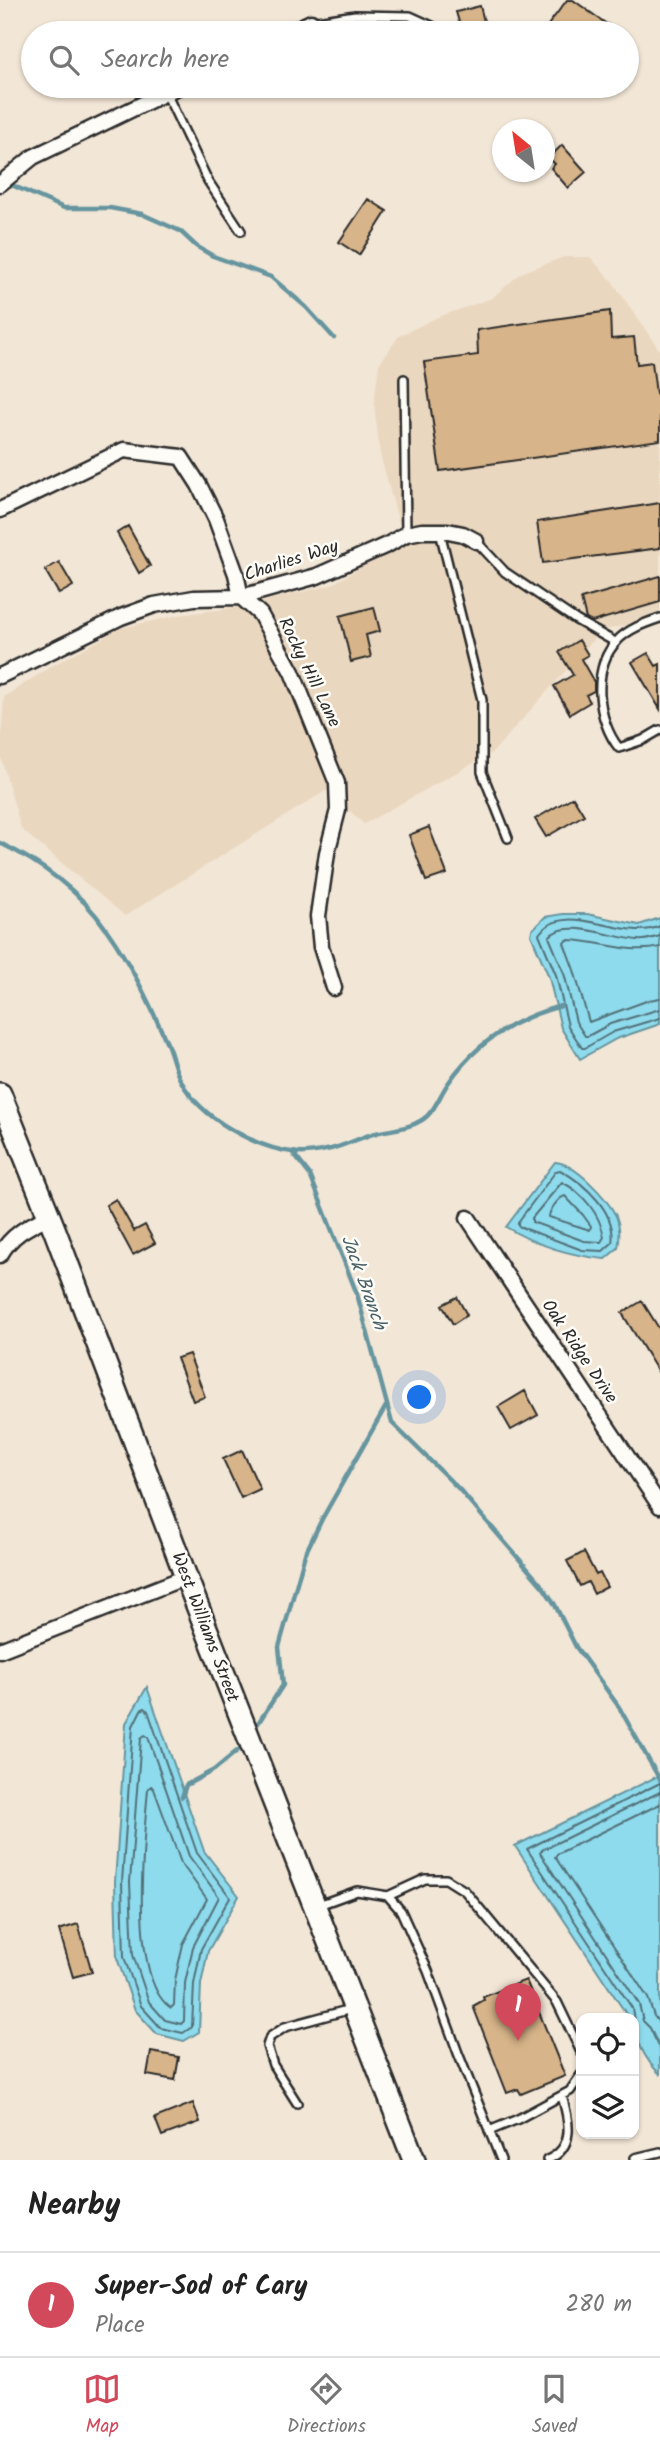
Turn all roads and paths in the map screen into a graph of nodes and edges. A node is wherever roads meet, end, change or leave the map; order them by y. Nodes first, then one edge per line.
1 (316, 21) edge
2 (421, 21) edge
3 (154, 98) edge
4 (176, 98) edge
5 (0, 184) edge
6 (241, 231) dead end
7 (404, 379) dead end
8 (0, 510) edge
9 (440, 531) junction
10 (406, 534) junction
11 (476, 541) joint
12 (241, 597) junction
13 (660, 618) edge
14 (615, 642) junction
15 (0, 676) edge
16 (660, 730) edge
17 (508, 838) dead end
18 (334, 988) dead end
19 (0, 1094) edge
20 (48, 1217) junction
21 (468, 1218) dead end
22 (0, 1255) edge
23 (660, 1506) edge
24 (186, 1577) junction
25 (0, 1650) edge
26 (388, 1896) junction
27 (316, 1906) junction
28 (355, 2007) junction
29 (576, 2042) edge
30 (580, 2076) edge
31 (562, 2096) junction
32 (297, 2103) dead end
33 (489, 2131) junction
34 (660, 2152) edge
35 (414, 2160) edge
36 (502, 2160) edge
37 (547, 2160) edge
38 (636, 2160) edge

1 - 2 lane
3 - 5 street
4 - 6 lane
7 - 10 lane
8 - 12 street, Rocky Hill Lane
9 - 10 street, Charlies Way
9 - 11 street, Charlies Way
9 - 17 lane
10 - 12 street, Charlies Way
11 - 14 lane
12 - 15 street, Charlies Way
12 - 18 street, Rocky Hill Lane
13 - 14 lane
14 - 16 lane
19 - 20 main road, West Williams Street
20 - 22 street
20 - 24 main road, West Williams Street
21 - 23 street, Oak Ridge Drive
24 - 25 street
24 - 27 main road, West Williams Street
26 - 27 lane
26 - 29 lane
26 - 33 lane
27 - 28 main road, West Williams Street
28 - 32 lane
28 - 35 main road, West Williams Street
30 - 31 lane
31 - 33 lane
31 - 37 lane
33 - 36 lane
34 - 38 lane

